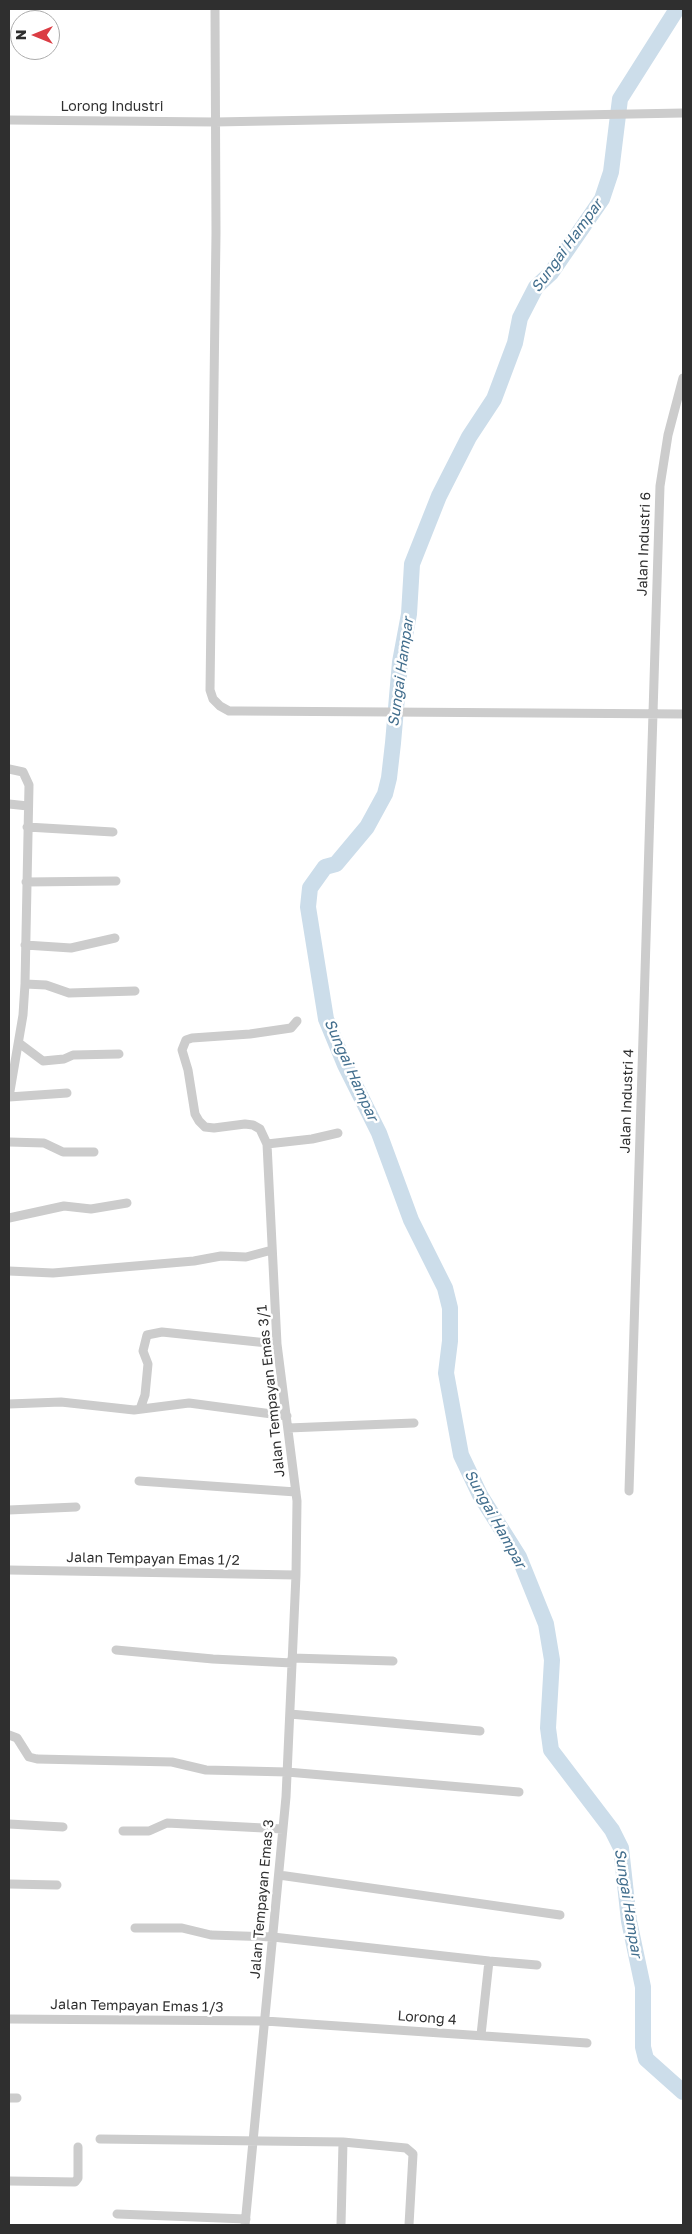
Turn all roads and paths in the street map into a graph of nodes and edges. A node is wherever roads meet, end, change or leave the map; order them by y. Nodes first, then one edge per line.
1 (216, 9) edge
2 (683, 113) edge
3 (9, 120) edge
4 (215, 122) junction
5 (683, 378) edge
6 (652, 713) junction
7 (683, 714) edge
8 (9, 770) edge
9 (9, 804) edge
10 (28, 806) junction
11 (27, 826) junction
12 (113, 832) dead end
13 (116, 881) dead end
14 (26, 882) junction
15 (115, 938) dead end
16 (25, 945) junction
17 (25, 984) junction
18 (135, 991) dead end
19 (297, 1021) dead end
20 (19, 1043) junction
21 (119, 1054) dead end
22 (67, 1093) dead end
23 (9, 1097) edge
24 (338, 1133) dead end
25 (9, 1142) edge
26 (267, 1144) junction
27 (94, 1152) dead end
28 (127, 1203) dead end
29 (9, 1218) edge
30 (272, 1250) junction
31 (9, 1271) edge
32 (277, 1344) junction
33 (9, 1404) edge
34 (140, 1409) junction
35 (286, 1416) junction
36 (414, 1423) dead end
37 (288, 1428) junction
38 (139, 1481) dead end
39 (629, 1491) dead end
40 (296, 1492) junction
41 (76, 1507) dead end
42 (9, 1510) edge
43 (9, 1570) edge
44 (296, 1575) junction
45 (116, 1650) dead end
46 (292, 1660) junction
47 (394, 1661) dead end
48 (290, 1714) junction
49 (480, 1731) dead end
50 (9, 1735) edge
51 (287, 1772) junction
52 (518, 1792) dead end
53 (9, 1824) edge
54 (63, 1827) dead end
55 (283, 1829) junction
56 (123, 1831) dead end
57 (279, 1876) junction
58 (9, 1884) edge
59 (57, 1884) dead end
60 (560, 1915) dead end
61 (135, 1928) dead end
62 (273, 1937) junction
63 (489, 1961) junction
64 (537, 1965) dead end
65 (9, 2018) edge
66 (265, 2021) junction
67 (481, 2035) junction
68 (587, 2043) dead end
69 (100, 2140) dead end
70 (254, 2141) junction
71 (343, 2142) junction
72 (78, 2147) dead end
73 (9, 2181) edge
74 (117, 2214) dead end
75 (246, 2222) edge
76 (341, 2225) edge
77 (409, 2225) edge

1 - 4 street
2 - 4 street, Lorong Industri
3 - 4 street, Lorong Industri
4 - 6 street
5 - 6 street, Jalan Industri 6
6 - 7 street
6 - 39 street, Jalan Industri 4
8 - 10 street
9 - 10 street
10 - 11 street
11 - 12 street
11 - 14 street
13 - 14 street
14 - 16 street
15 - 16 street
16 - 17 street
17 - 18 street
17 - 20 street
19 - 26 street
20 - 21 street
20 - 23 street
22 - 23 street
24 - 26 street
25 - 27 street
26 - 30 street, Jalan Tempayan Emas 3/1
28 - 29 street
30 - 31 street
30 - 32 street, Jalan Tempayan Emas 3/1
32 - 34 street
32 - 35 street, Jalan Tempayan Emas 3/1
33 - 34 street
34 - 35 street
35 - 37 street, Jalan Tempayan Emas 3/1
36 - 37 street
37 - 40 street, Jalan Tempayan Emas 3/1
38 - 40 street
40 - 44 street, Jalan Tempayan Emas 3/1
41 - 42 street
43 - 44 street, Jalan Tempayan Emas 1/2
44 - 46 street, Jalan Tempayan Emas 3
45 - 46 street
46 - 47 street
46 - 48 street, Jalan Tempayan Emas 3
48 - 49 street
48 - 51 street, Jalan Tempayan Emas 3
50 - 51 street
51 - 52 street
51 - 55 street, Jalan Tempayan Emas 3
53 - 54 street
55 - 56 street
55 - 57 street, Jalan Tempayan Emas 3
57 - 60 street
57 - 62 street, Jalan Tempayan Emas 3
58 - 59 street
61 - 62 street
62 - 63 street
62 - 66 street, Jalan Tempayan Emas 3
63 - 64 street
63 - 67 street
65 - 66 street, Jalan Tempayan Emas 1/3
66 - 67 street, Lorong 4
66 - 70 street, Jalan Tempayan Emas 3
67 - 68 street, Lorong 4
69 - 70 street
70 - 71 street
70 - 75 street, Jalan Tempayan Emas 3
71 - 76 street
71 - 77 street
72 - 73 street
74 - 75 street

